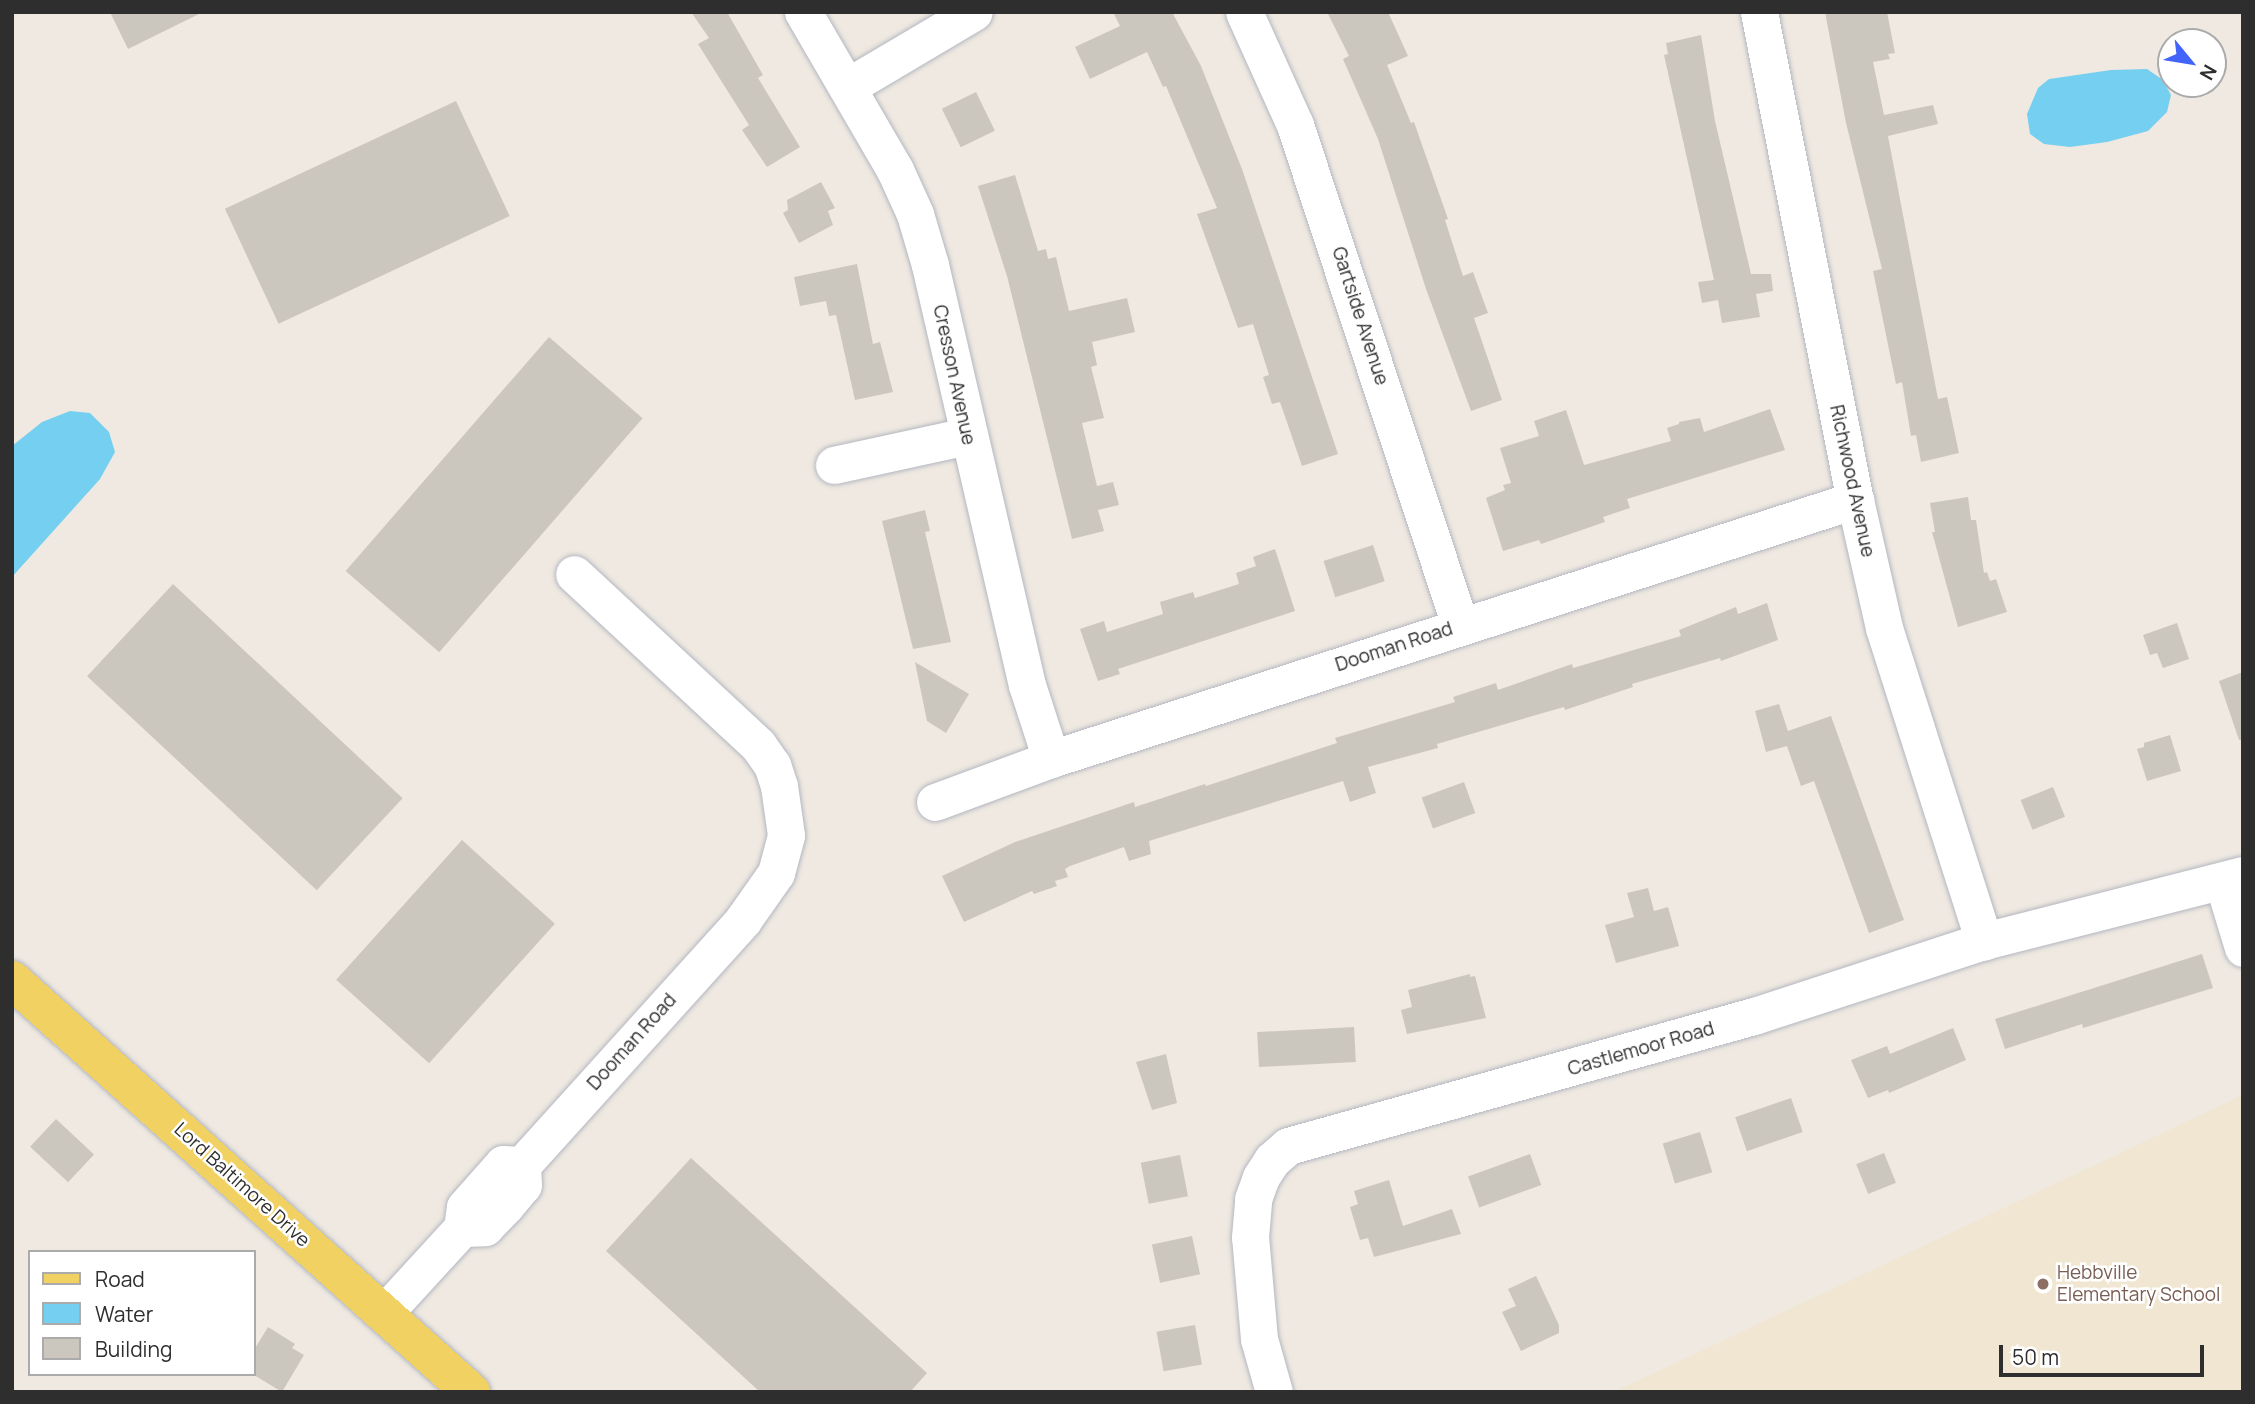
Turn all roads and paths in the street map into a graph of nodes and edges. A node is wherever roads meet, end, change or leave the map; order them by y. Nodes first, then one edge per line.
1 (803, 12) edge
2 (974, 12) edge
3 (1244, 12) edge
4 (1759, 12) edge
5 (847, 87) junction
6 (967, 436) junction
7 (834, 465) dead end
8 (1855, 500) junction
9 (574, 574) dead end
10 (1460, 625) junction
11 (1051, 759) junction
12 (935, 802) dead end
13 (2233, 878) edge
14 (1984, 941) junction
15 (2243, 948) edge
16 (12, 980) edge
17 (385, 1312) junction
18 (471, 1392) edge
19 (1274, 1392) edge

1 - 5 street, Cresson Avenue
2 - 5 street
3 - 10 street, Gartside Avenue
4 - 8 street, Richwood Avenue
5 - 6 street, Cresson Avenue
6 - 7 street
6 - 11 street, Cresson Avenue
8 - 10 street, Dooman Road
8 - 14 street, Richwood Avenue
9 - 17 street, Dooman Road
10 - 11 street, Dooman Road
11 - 12 street, Dooman Road
13 - 14 street, Castlemoor Road
13 - 15 street
14 - 19 street, Castlemoor Road
16 - 17 main road, Lord Baltimore Drive
17 - 18 main road, Lord Baltimore Drive

